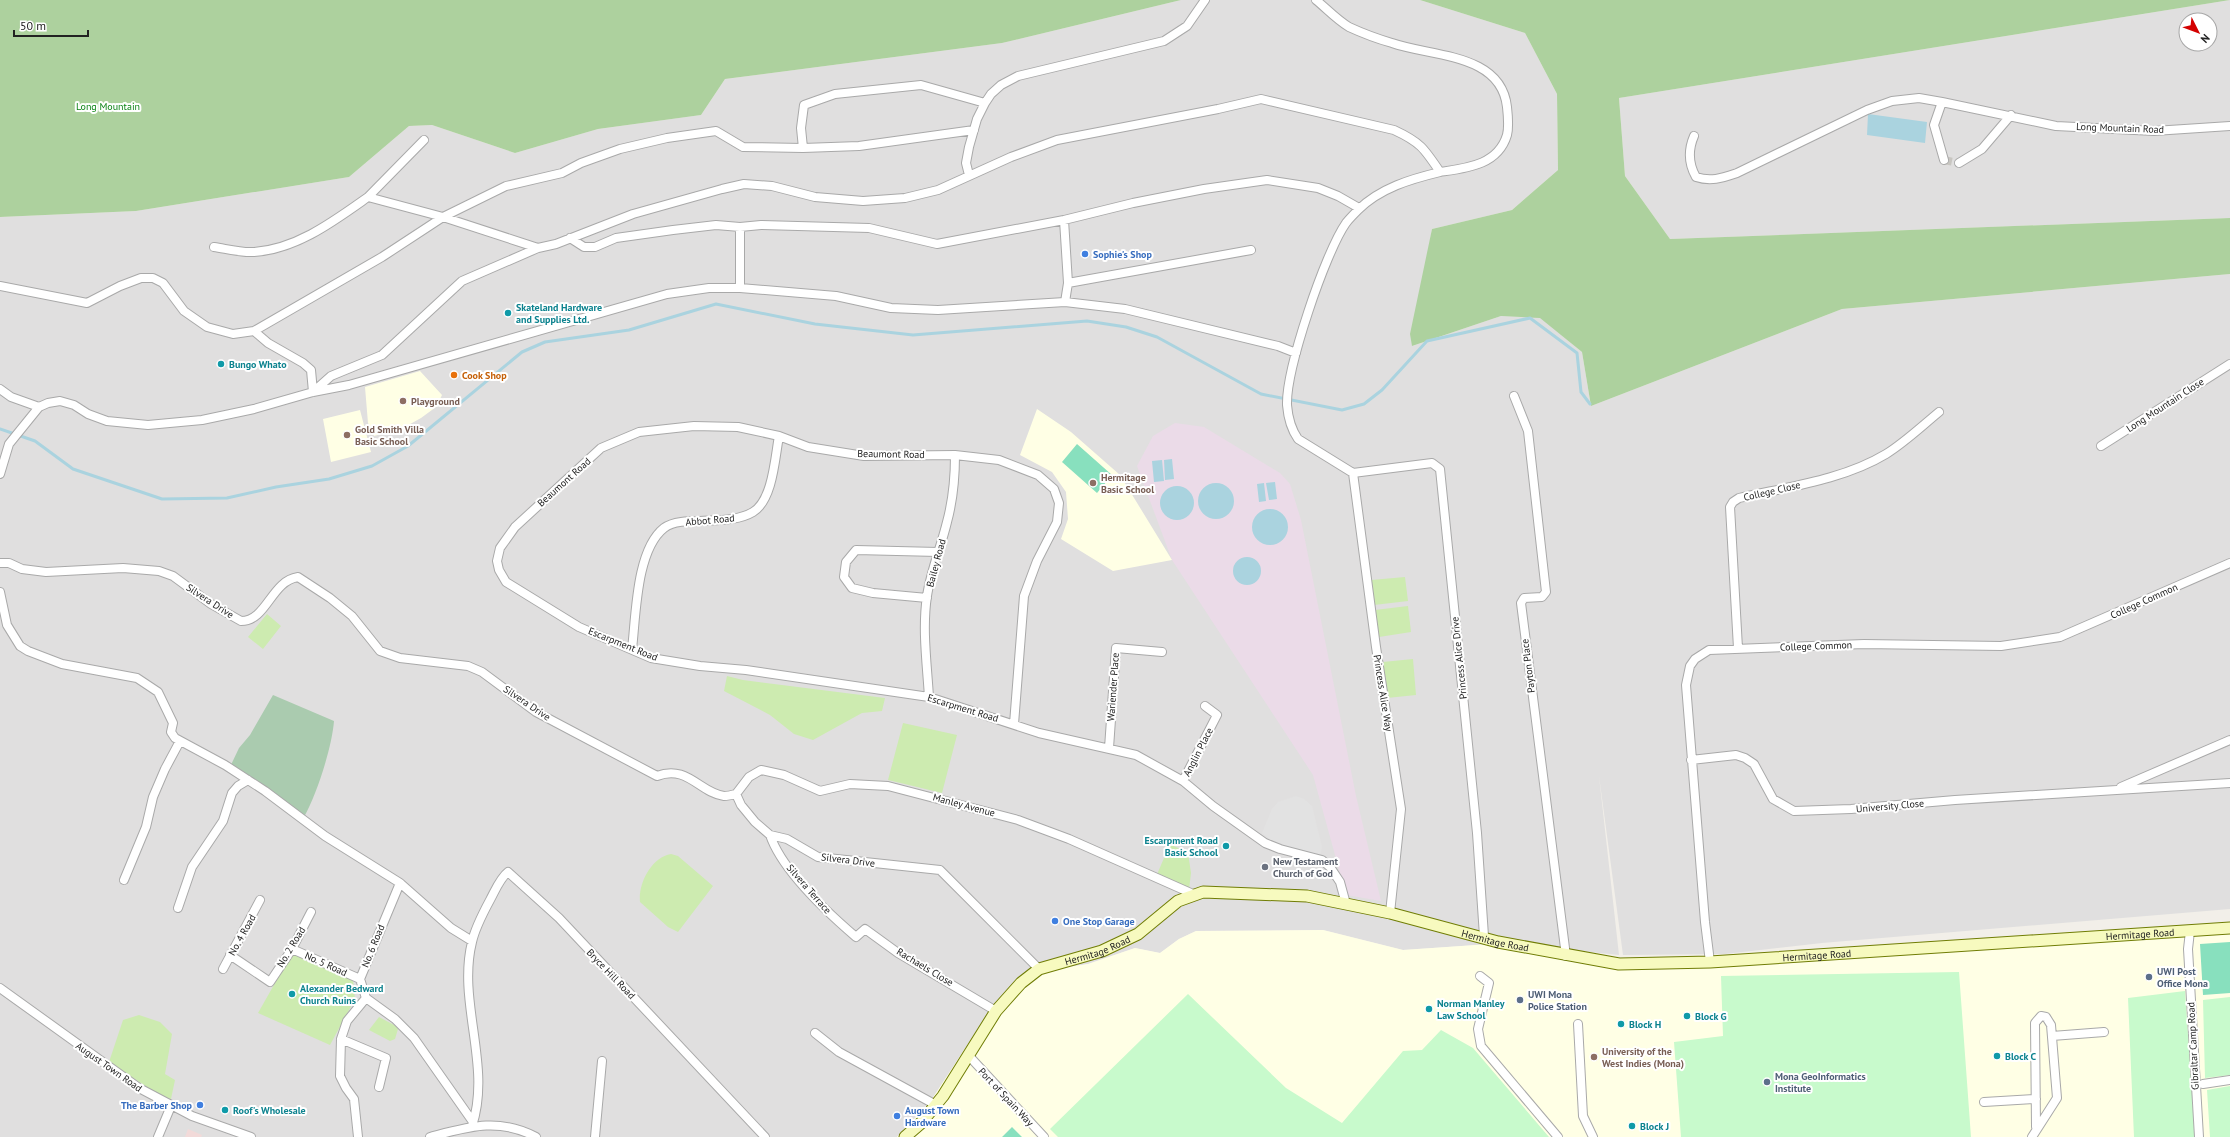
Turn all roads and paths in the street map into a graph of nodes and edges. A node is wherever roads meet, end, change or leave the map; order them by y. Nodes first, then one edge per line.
1 (1205, 0) edge
2 (1316, 0) edge
3 (1942, 102) junction
4 (985, 103) junction
5 (2011, 115) junction
6 (2230, 126) edge
7 (974, 130) junction
8 (1694, 136) dead end
9 (424, 140) dead end
10 (803, 148) junction
11 (1944, 160) dead end
12 (1958, 163) tunnel mouth
13 (1440, 172) junction
14 (969, 175) junction
15 (368, 197) junction
16 (1359, 208) junction
17 (443, 217) junction
18 (1064, 220) junction
19 (740, 227) junction
20 (570, 238) junction
21 (214, 247) dead end
22 (538, 248) junction
23 (1251, 250) dead end
24 (1068, 283) junction
25 (0, 286) edge
26 (740, 288) junction
27 (1065, 302) junction
28 (254, 331) junction
29 (1296, 353) junction
30 (2230, 364) edge
31 (0, 388) edge
32 (313, 392) junction
33 (1514, 396) dead end
34 (39, 407) junction
35 (1939, 412) dead end
36 (779, 436) junction
37 (0, 442) edge
38 (9, 444) junction
39 (2101, 446) dead end
40 (955, 455) junction
41 (1353, 473) junction
42 (0, 474) edge
43 (938, 552) junction
44 (0, 562) edge
45 (2230, 563) edge
46 (499, 570) joint
47 (0, 592) edge
48 (927, 598) junction
49 (1738, 648) junction
50 (632, 649) junction
51 (1162, 652) dead end
52 (929, 697) junction
53 (1205, 706) dead end
54 (1014, 724) junction
55 (2230, 740) edge
56 (180, 741) junction
57 (1109, 748) junction
58 (1691, 760) junction
59 (248, 780) junction
60 (1183, 781) junction
61 (2230, 783) edge
62 (2116, 790) junction
63 (736, 794) junction
64 (770, 835) junction
65 (124, 880) dead end
66 (400, 883) junction
67 (1194, 894) junction
68 (260, 900) dead end
69 (1346, 904) junction
70 (178, 908) dead end
71 (311, 912) dead end
72 (1390, 912) junction
73 (2230, 928) edge
74 (2190, 931) junction
75 (1484, 936) junction
76 (856, 937) joint
77 (472, 941) junction
78 (292, 949) junction
79 (230, 955) junction
80 (1566, 956) junction
81 (1710, 962) junction
82 (1039, 969) junction
83 (223, 970) dead end
84 (1480, 976) dead end
85 (360, 979) junction
86 (0, 988) edge
87 (366, 998) junction
88 (996, 1011) junction
89 (1578, 1024) dead end
90 (2104, 1032) dead end
91 (815, 1033) dead end
92 (2052, 1036) junction
93 (341, 1039) junction
94 (969, 1056) junction
95 (602, 1060) dead end
96 (2230, 1080) edge
97 (2203, 1084) dead end
98 (379, 1087) dead end
99 (2036, 1099) junction
100 (1984, 1102) dead end
101 (936, 1105) junction
102 (171, 1106) junction
103 (472, 1124) junction
104 (2036, 1127) junction
105 (158, 1137) edge
106 (251, 1137) edge
107 (358, 1137) edge
108 (430, 1137) edge
109 (536, 1137) edge
110 (595, 1137) edge
111 (765, 1137) edge
112 (905, 1137) edge
113 (1044, 1137) edge
114 (1558, 1137) edge
115 (1592, 1137) edge
116 (2032, 1137) edge
117 (2199, 1137) edge

1 - 4 street
2 - 13 street
3 - 5 street, Long Mountain Road
3 - 8 street, Long Mountain Road
3 - 11 street
4 - 7 street
4 - 10 street
5 - 6 street, Long Mountain Road
5 - 12 street
7 - 10 street
7 - 14 street
9 - 15 street
10 - 17 street
13 - 14 street
13 - 16 street
14 - 20 street
15 - 17 street
15 - 21 street
16 - 18 street
16 - 29 street
17 - 22 street
17 - 28 street
18 - 19 street
18 - 24 street
19 - 20 street
19 - 26 street
20 - 22 street
22 - 32 street
23 - 24 street
24 - 27 street
25 - 28 street
26 - 27 street
26 - 32 street
27 - 29 street
28 - 32 street
29 - 41 street
30 - 39 street, Long Mountain Close
31 - 34 street
32 - 34 street
33 - 80 street, Payton Place
34 - 38 street
35 - 49 street, College Close
36 - 40 street, Beaumont Road
36 - 46 street, Beaumont Road
36 - 50 street, Abbot Road
37 - 38 street
38 - 42 street
40 - 43 street, Bailey Road
40 - 54 street, Beaumont Road
41 - 72 street, Princess Alice Way
41 - 75 street, Princess Alice Drive
43 - 48 street, Bailey Road
43 - 48 street
44 - 63 street, Silvera Drive
45 - 49 street, College Common
46 - 50 street, Escarpment Road
47 - 56 street
48 - 52 street, Bailey Road
49 - 58 street, College Common
50 - 52 street, Escarpment Road
51 - 57 street, Wariender Place
52 - 54 street, Escarpment Road
53 - 60 street, Anglin Place
54 - 57 street, Escarpment Road
55 - 62 street, University Close
56 - 59 street
56 - 65 street
57 - 60 street, Escarpment Road
58 - 62 street, University Close
58 - 81 street, College Common
59 - 66 street
59 - 70 street
60 - 69 street, Escarpment Road
61 - 62 street, University Close
63 - 64 street, Silvera Drive
63 - 67 street, Manley Avenue
64 - 76 street, Silvera Terrace
64 - 82 street, Silvera Drive
66 - 77 street
66 - 85 street, No. 6 Road
67 - 69 street, Hermitage Road
67 - 82 street, Hermitage Road
68 - 79 street, No. 4 Road
69 - 72 street, Hermitage Road
71 - 78 street, No. 2 Road
72 - 75 street, Hermitage Road
73 - 74 street, Hermitage Road
74 - 81 street, Hermitage Road
74 - 117 street, Gibraltar Camp Road
75 - 80 street, Hermitage Road
76 - 88 street, Rachaels Close
77 - 103 street
77 - 111 street, Bryce Hill Road
78 - 79 street, No. 2 Road
78 - 85 street, No. 5 Road
79 - 83 street, No. 4 Road
80 - 81 street, Hermitage Road
82 - 88 street, Hermitage Road
84 - 114 street
85 - 87 street, No. 6 Road
86 - 102 street, August Town Road
87 - 93 street
87 - 103 street
88 - 94 street, Hermitage Road
89 - 115 street
90 - 92 street
91 - 101 street
92 - 99 street
92 - 104 street
93 - 98 street
93 - 107 street
94 - 101 street, Hermitage Road
94 - 113 street, Port of Spain Way
95 - 110 street
96 - 97 street
99 - 100 street
99 - 104 street
101 - 112 street, Hermitage Road
102 - 105 street
102 - 106 street, August Town Road
103 - 108 street
103 - 109 street
104 - 116 street

